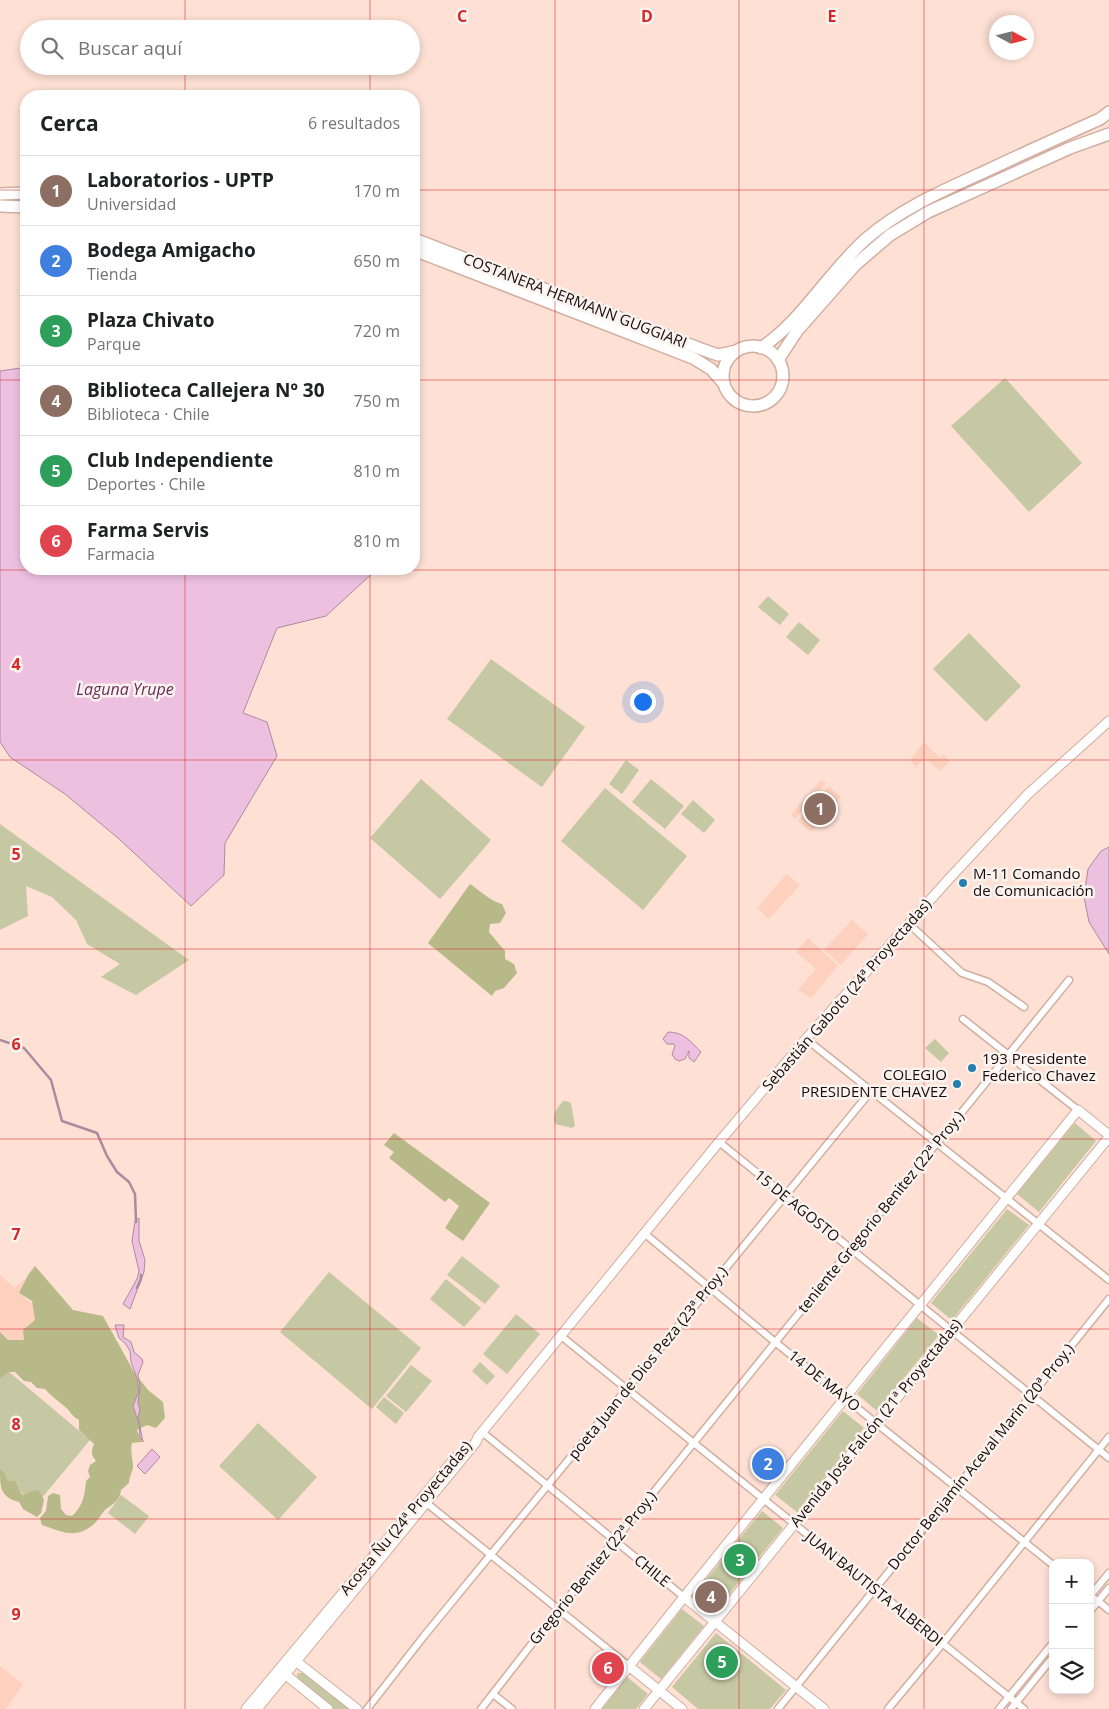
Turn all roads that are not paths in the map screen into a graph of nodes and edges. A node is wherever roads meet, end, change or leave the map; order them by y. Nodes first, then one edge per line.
1 (1109, 112) edge
2 (1109, 134) edge
3 (20, 193) edge
4 (0, 194) edge
5 (0, 206) edge
6 (20, 207) edge
7 (420, 241) edge
8 (420, 252) edge
9 (761, 348) junction
10 (737, 351) junction
11 (778, 360) junction
12 (724, 384) junction
13 (1109, 721) edge
14 (909, 924) junction
15 (1069, 980) dead end
16 (1024, 1007) dead end
17 (963, 1019) dead end
18 (806, 1039) junction
19 (1009, 1054) junction
20 (871, 1091) junction
21 (1078, 1110) junction
22 (1109, 1136) edge
23 (719, 1142) junction
24 (937, 1143) junction
25 (785, 1196) junction
26 (1007, 1198) junction
27 (1038, 1224) junction
28 (644, 1233) junction
29 (851, 1249) junction
30 (1109, 1280) edge
31 (709, 1288) junction
32 (1109, 1299) edge
33 (920, 1305) junction
34 (951, 1330) junction
35 (561, 1336) junction
36 (776, 1342) junction
37 (627, 1389) junction
38 (1032, 1395) junction
39 (845, 1398) junction
40 (876, 1423) junction
41 (480, 1434) junction
42 (1109, 1437) edge
43 (694, 1443) junction
44 (1099, 1449) junction
45 (1109, 1458) edge
46 (548, 1486) junction
47 (957, 1488) junction
48 (763, 1499) junction
49 (424, 1501) junction
50 (794, 1524) junction
51 (615, 1540) junction
52 (1024, 1542) junction
53 (491, 1555) junction
54 (1049, 1562) edge
55 (1109, 1573) edge
56 (1109, 1588) edge
57 (875, 1589) junction
58 (1094, 1590) edge
59 (684, 1597) junction
60 (1094, 1598) edge
61 (1098, 1601) junction
62 (1094, 1606) edge
63 (559, 1610) junction
64 (1109, 1610) edge
65 (716, 1622) junction
66 (943, 1644) junction
67 (1049, 1648) edge
68 (293, 1659) junction
69 (1049, 1662) edge
70 (630, 1667) junction
71 (282, 1672) junction
72 (796, 1687) junction
73 (659, 1690) junction
74 (493, 1694) junction
75 (1009, 1697) junction
76 (1016, 1702) junction
77 (246, 1709) edge
78 (257, 1709) edge
79 (328, 1709) edge
80 (357, 1709) edge
81 (367, 1709) edge
82 (481, 1709) edge
83 (512, 1709) edge
84 (595, 1709) edge
85 (644, 1709) edge
86 (682, 1709) edge
87 (778, 1709) edge
88 (824, 1709) edge
89 (888, 1709) edge
90 (999, 1709) edge
91 (1011, 1709) edge
92 (1024, 1709) edge

1 - 9 highway
2 - 11 highway
3 - 4 highway
5 - 6 highway
7 - 10 highway, COSTANERA HERMANN GUGGIARI
8 - 12 highway, COSTANERA HERMANN GUGGIARI
9 - 10 highway
9 - 11 highway
10 - 12 highway
11 - 12 highway
13 - 14 street, Sebastián Gaboto (24ª Proyectadas)
14 - 16 street
14 - 18 street, Sebastián Gaboto (24ª Proyectadas)
15 - 19 street, teniente Gregorio Benitez (22ª Proy.)
17 - 19 street
18 - 20 street
18 - 23 street, Sebastián Gaboto (24ª Proyectadas)
19 - 21 street
19 - 24 street, teniente Gregorio Benitez (22ª Proy.)
20 - 24 street
20 - 25 street, poeta Juan de Dios Peza (23ª Proy.)
21 - 22 street
21 - 26 street
22 - 27 street, Avenida José Falcón (21ª Proyectadas)
23 - 25 street, 15 DE AGOSTO
23 - 28 street, Sebastián Gaboto (24ª Proyectadas)
24 - 26 street
24 - 29 street, teniente Gregorio Benitez (22ª Proy.)
25 - 29 street, 15 DE AGOSTO
25 - 31 street, poeta Juan de Dios Peza (23ª Proy.)
26 - 27 street
26 - 33 street
27 - 30 street
27 - 34 street, Avenida José Falcón (21ª Proyectadas)
28 - 31 street, 14 DE MAYO
28 - 35 street, Sebastián Gaboto (24ª Proyectadas)
29 - 33 street, 15 DE AGOSTO
29 - 36 street, teniente Gregorio Benitez (22ª Proy.)
31 - 36 street, 14 DE MAYO
31 - 37 street, poeta Juan de Dios Peza (23ª Proy.)
32 - 38 street, Doctor Benjamín Aceval Marin (20ª Proy.)
33 - 34 street, 15 DE AGOSTO
33 - 39 street
34 - 38 street, 15 DE AGOSTO
34 - 40 street, Avenida José Falcón (21ª Proyectadas)
35 - 37 street, JUAN BAUTISTA ALBERDI
35 - 41 street
36 - 39 street, 14 DE MAYO
36 - 43 street, teniente Gregorio Benitez (22ª Proy.)
37 - 43 street, JUAN BAUTISTA ALBERDI
37 - 46 street, poeta Juan de Dios Peza (23ª Proy.)
38 - 44 street, 15 DE AGOSTO
38 - 47 street, Doctor Benjamín Aceval Marin (20ª Proy.)
39 - 40 street, 14 DE MAYO
39 - 48 street
40 - 47 street, 14 DE MAYO
40 - 50 street, Avenida José Falcón (21ª Proyectadas)
41 - 46 street, CHILE
41 - 49 street, Acosta Ñu (24ª Proyectadas)
42 - 44 street
43 - 48 street, JUAN BAUTISTA ALBERDI
43 - 51 street, Gregorio Benitez (22ª Proy.)
44 - 45 street, 15 DE AGOSTO
44 - 52 street
46 - 51 street, CHILE
46 - 53 street, poeta Juan de Dios Peza (23ª Proy.)
47 - 52 street, 14 DE MAYO
47 - 57 street, Doctor Benjamín Aceval Marin (20ª Proy.)
48 - 50 street, JUAN BAUTISTA ALBERDI
48 - 59 street
49 - 53 street
49 - 68 street, Acosta Ñu (24ª Proyectadas)
50 - 57 street, JUAN BAUTISTA ALBERDI
50 - 65 street, Avenida José Falcón (21ª Proyectadas)
51 - 59 street, CHILE
51 - 63 street, Gregorio Benitez (22ª Proy.)
52 - 54 street, 14 DE MAYO
52 - 66 street
53 - 63 street
53 - 81 street, poeta Juan de Dios Peza (23ª Proy.)
55 - 58 street
56 - 61 street
57 - 66 street, JUAN BAUTISTA ALBERDI
57 - 72 street, Doctor Benjamín Aceval Marin (20ª Proy.)
59 - 65 street, CHILE
59 - 70 street
60 - 61 street
61 - 62 street
61 - 64 street
63 - 70 street
63 - 74 street, Gregorio Benitez (22ª Proy.)
65 - 72 street, CHILE
65 - 73 street, Avenida José Falcón (21ª Proyectadas)
66 - 75 street, JUAN BAUTISTA ALBERDI
66 - 89 street
67 - 75 street
68 - 71 street, Acosta Ñu (24ª Proyectadas)
68 - 80 street
69 - 76 street
70 - 73 street
70 - 84 street
71 - 77 street, Acosta Ñu (24ª Proyectadas)
71 - 78 street, Acosta Ñu (24ª Proyectadas)
71 - 79 street
72 - 87 street, Doctor Benjamín Aceval Marin (20ª Proy.)
72 - 88 street, CHILE
73 - 85 street, Avenida José Falcón (21ª Proyectadas)
73 - 86 street
74 - 82 street, Gregorio Benitez (22ª Proy.)
74 - 83 street
75 - 76 street, JUAN BAUTISTA ALBERDI
75 - 90 street
76 - 91 street
76 - 92 street, JUAN BAUTISTA ALBERDI

